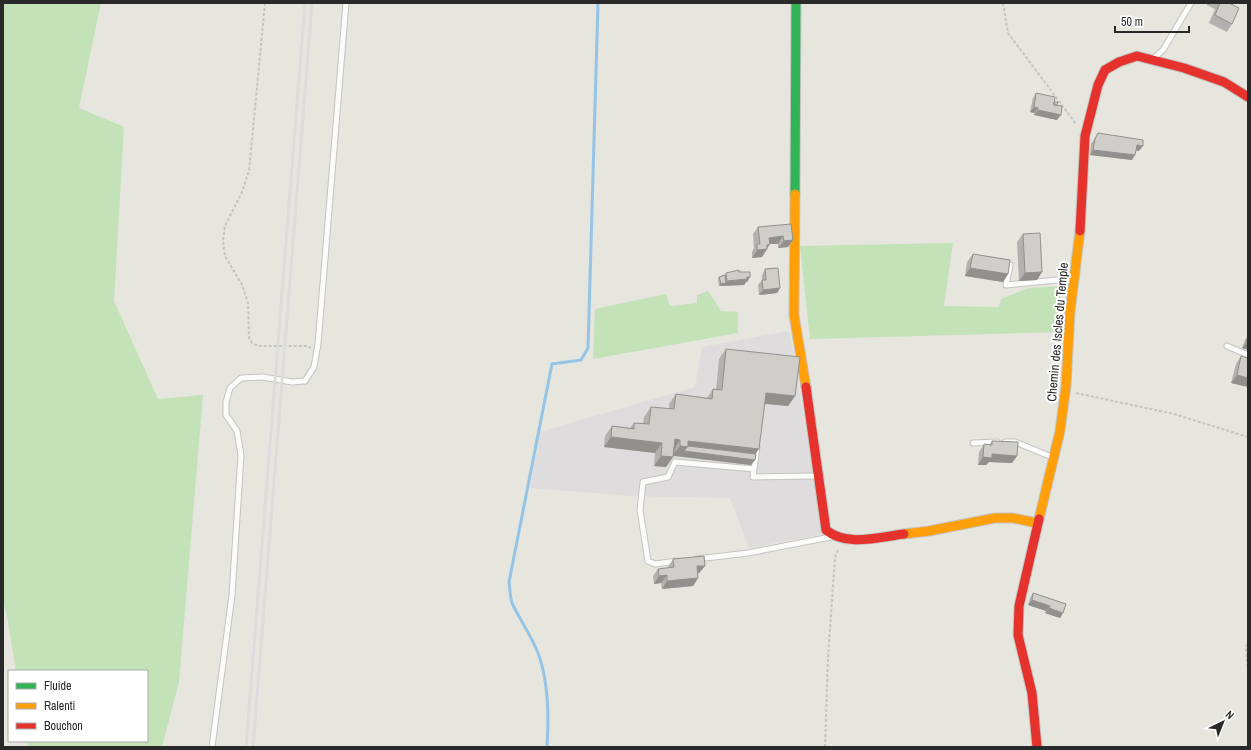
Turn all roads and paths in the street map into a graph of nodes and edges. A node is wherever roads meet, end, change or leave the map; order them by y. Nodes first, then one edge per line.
1 (265, 3) edge
2 (346, 3) edge
3 (796, 3) edge
4 (1003, 3) edge
5 (1191, 3) edge
6 (1152, 60) junction
7 (1248, 97) edge
8 (1085, 136) junction
9 (1010, 265) edge
10 (1074, 280) junction
11 (1227, 346) dead end
12 (317, 350) junction
13 (1248, 355) edge
14 (1065, 391) junction
15 (1248, 437) edge
16 (758, 438) edge
17 (974, 443) dead end
18 (1053, 458) junction
19 (754, 469) junction
20 (818, 476) junction
21 (1037, 523) junction
22 (838, 538) junction
23 (694, 559) edge
24 (686, 560) edge
25 (1248, 639) edge
26 (1248, 672) edge
27 (212, 747) edge
28 (825, 747) edge
29 (1037, 747) edge

1 - 12 path
2 - 12 lane
3 - 20 street
4 - 8 path
5 - 6 lane
6 - 7 street, Chemin des Iscles du Temple
6 - 8 street, Chemin des Iscles du Temple
8 - 10 street, Chemin des Iscles du Temple
9 - 10 lane
10 - 14 street, Chemin des Iscles du Temple
11 - 13 lane
12 - 27 lane
14 - 15 path
14 - 18 street, Chemin des Iscles du Temple
16 - 19 lane
17 - 18 lane
18 - 21 street, Chemin des Iscles du Temple
19 - 20 lane
19 - 24 lane
20 - 22 street
21 - 22 street
21 - 29 street, Chemin des Iscles du Temple
22 - 23 lane
22 - 28 path
25 - 26 path

